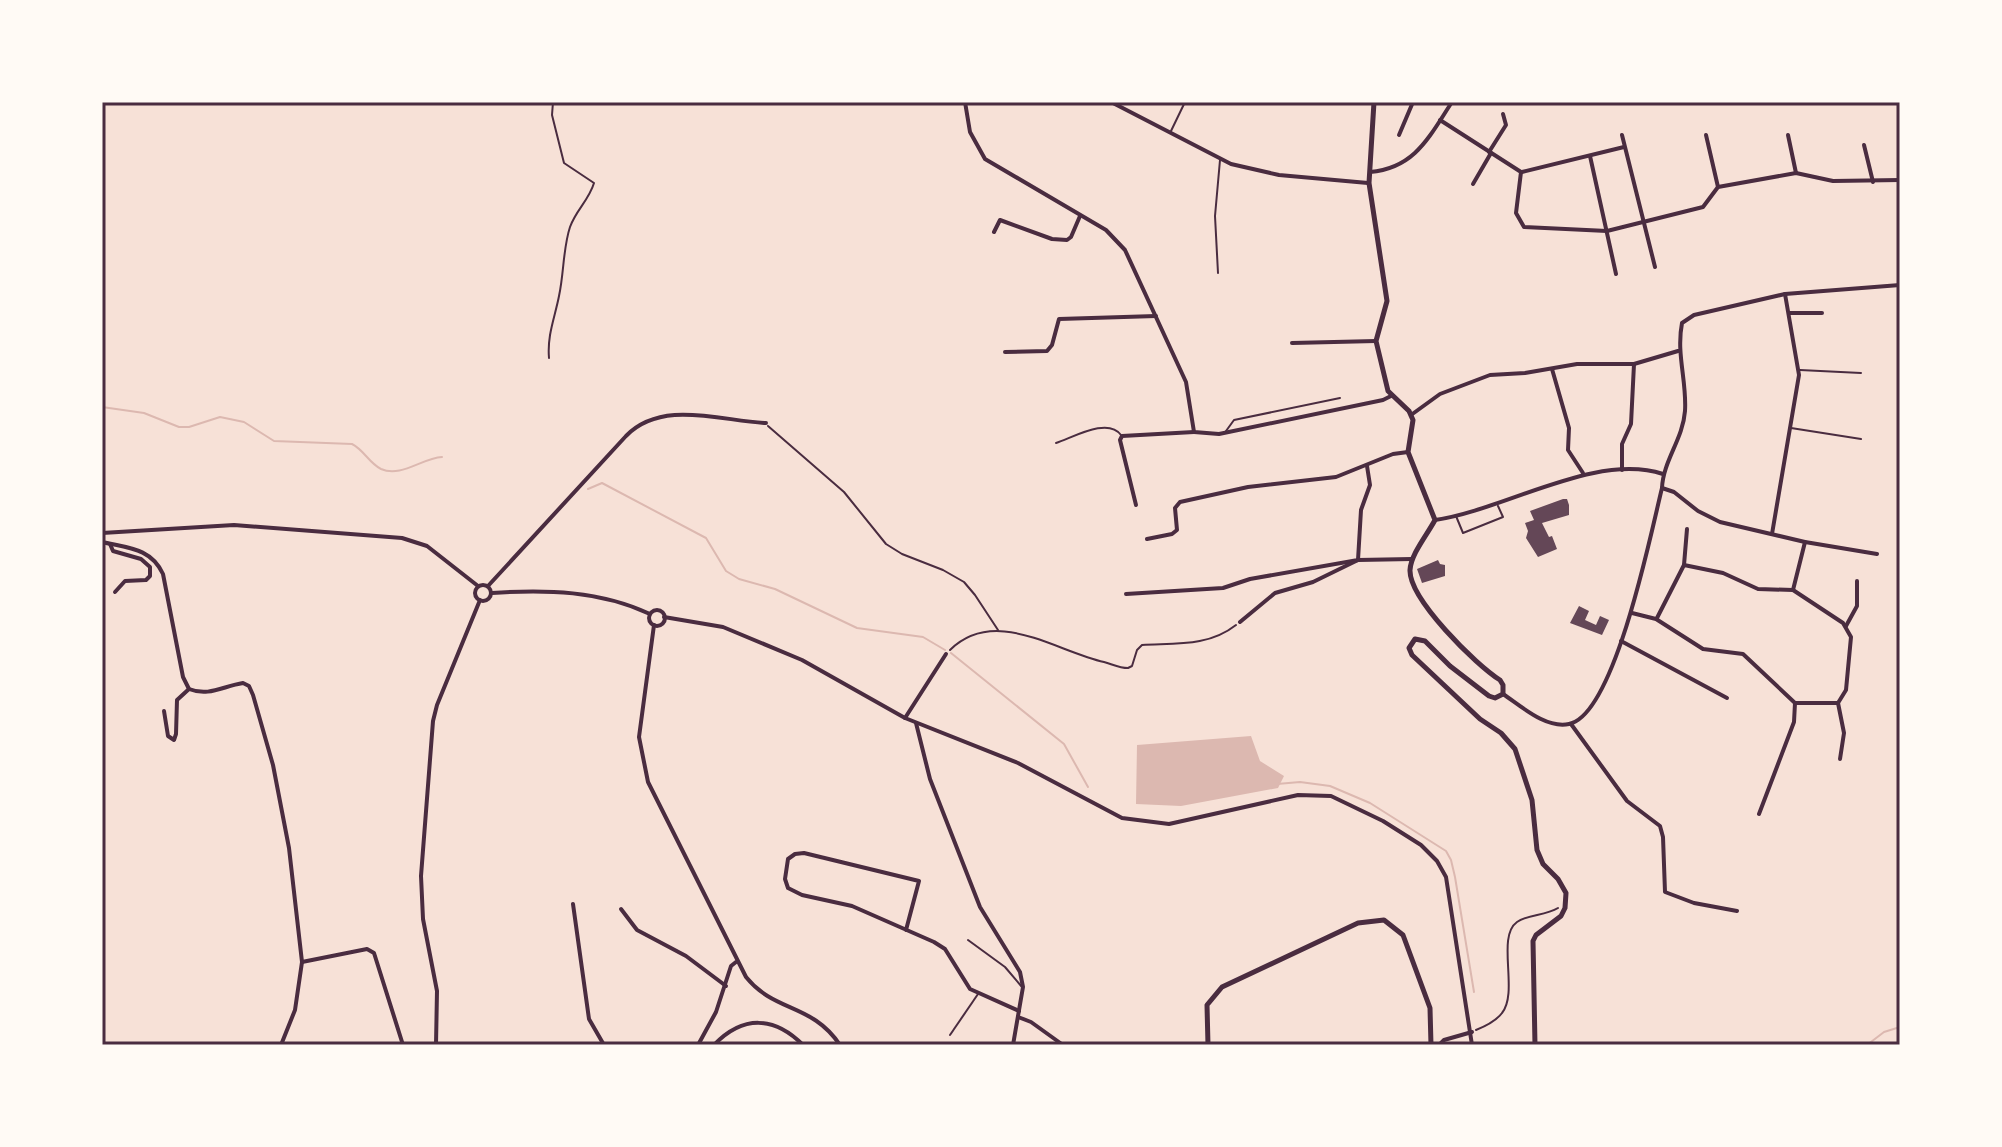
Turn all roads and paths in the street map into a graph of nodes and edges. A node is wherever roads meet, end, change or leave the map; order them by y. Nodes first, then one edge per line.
1 (553, 102) edge
2 (965, 102) edge
3 (1111, 102) edge
4 (1185, 102) edge
5 (1374, 102) edge
6 (1413, 102) edge
7 (1452, 102) edge
8 (1503, 114) dead end
9 (1440, 120) junction
10 (1170, 132) junction
11 (1399, 135) dead end
12 (1622, 135) dead end
13 (1706, 135) dead end
14 (1788, 135) dead end
15 (1864, 145) dead end
16 (1624, 147) junction
17 (1490, 152) junction
18 (1590, 156) junction
19 (1220, 159) junction
20 (1370, 172) junction
21 (1521, 172) junction
22 (1796, 173) junction
23 (1900, 180) edge
24 (1873, 182) junction
25 (1369, 183) junction
26 (1473, 184) dead end
27 (1718, 187) junction
28 (1080, 216) junction
29 (1645, 222) junction
30 (1607, 231) junction
31 (994, 232) dead end
32 (1655, 267) dead end
33 (1218, 273) dead end
34 (1616, 274) dead end
35 (1900, 285) edge
36 (1785, 294) junction
37 (1789, 313) junction
38 (1822, 313) dead end
39 (1156, 316) junction
40 (1376, 341) junction
41 (1292, 343) dead end
42 (1678, 351) junction
43 (1005, 352) dead end
44 (549, 358) dead end
45 (1634, 364) junction
46 (1552, 369) junction
47 (1799, 370) junction
48 (1861, 373) dead end
49 (1391, 396) junction
50 (1340, 398) dead end
51 (1305, 405) junction
52 (1411, 415) junction
53 (1308, 416) junction
54 (766, 423) joint
55 (1790, 428) junction
56 (1194, 432) junction
57 (1227, 432) junction
58 (1122, 436) junction
59 (1861, 439) dead end
60 (1056, 443) dead end
61 (1408, 452) junction
62 (1367, 466) junction
63 (1622, 470) junction
64 (1583, 473) junction
65 (1663, 474) junction
66 (1662, 488) junction
67 (1498, 504) junction
68 (1136, 505) dead end
69 (1456, 516) junction
70 (1435, 520) junction
71 (1687, 529) dead end
72 (102, 533) edge
73 (1772, 534) junction
74 (1147, 539) dead end
75 (102, 542) edge
76 (1805, 542) junction
77 (110, 544) junction
78 (1877, 554) dead end
79 (1413, 559) junction
80 (1358, 560) junction
81 (1684, 565) junction
82 (1857, 581) dead end
83 (478, 586) junction
84 (488, 586) junction
85 (1793, 590) junction
86 (115, 592) dead end
87 (492, 593) junction
88 (1126, 594) dead end
89 (480, 600) junction
90 (1632, 613) junction
91 (650, 614) junction
92 (664, 617) junction
93 (1656, 619) junction
94 (1240, 622) joint
95 (654, 625) junction
96 (1846, 626) junction
97 (998, 631) junction
98 (1621, 641) junction
99 (946, 654) joint
100 (189, 689) junction
101 (1503, 694) junction
102 (1727, 698) dead end
103 (1795, 703) junction
104 (1838, 703) junction
105 (164, 711) dead end
106 (905, 718) junction
107 (916, 723) junction
108 (1571, 724) junction
109 (1840, 759) dead end
110 (1759, 814) dead end
111 (1566, 893) junction
112 (573, 904) dead end
113 (621, 909) dead end
114 (1737, 911) dead end
115 (906, 930) junction
116 (968, 940) dead end
117 (302, 962) junction
118 (736, 962) junction
119 (726, 986) junction
120 (1023, 987) junction
121 (979, 993) junction
122 (1018, 1014) junction
123 (1472, 1033) junction
124 (950, 1035) dead end
125 (281, 1045) edge
126 (403, 1045) edge
127 (436, 1045) edge
128 (604, 1045) edge
129 (698, 1045) edge
130 (714, 1045) edge
131 (803, 1045) edge
132 (840, 1045) edge
133 (1013, 1045) edge
134 (1063, 1045) edge
135 (1208, 1045) edge
136 (1431, 1045) edge
137 (1439, 1045) edge
138 (1472, 1045) edge
139 (1535, 1045) edge

1 - 44 path
2 - 28 street
3 - 10 street
4 - 10 lane
5 - 20 main road
6 - 11 street
7 - 9 street
8 - 17 street
9 - 17 street
9 - 20 street
10 - 19 street
12 - 16 street
13 - 27 street
14 - 22 street
15 - 24 street
16 - 18 street
16 - 29 street
17 - 21 street
17 - 26 street
18 - 21 street
18 - 30 street
19 - 25 street
19 - 33 lane
20 - 25 main road
21 - 30 street
22 - 24 street
22 - 27 street
23 - 24 street
25 - 40 main road
27 - 29 street
28 - 31 street
28 - 39 street
29 - 30 street
29 - 32 street
30 - 34 street
35 - 36 street
36 - 37 street
36 - 42 street
37 - 38 street
37 - 47 street
39 - 43 street
39 - 56 street
40 - 41 street
40 - 49 main road
42 - 45 street
42 - 65 street
45 - 46 street
45 - 63 street
46 - 52 street
46 - 64 street
47 - 48 lane
47 - 55 street
49 - 52 main road
49 - 53 street
50 - 51 lane
51 - 53 lane
51 - 57 lane
52 - 61 main road
53 - 57 street
54 - 84 street
54 - 97 path
55 - 59 lane
55 - 73 street
56 - 57 street
56 - 58 street
58 - 60 lane
58 - 68 street
61 - 62 street
61 - 70 main road
62 - 74 street
62 - 80 street
63 - 64 street
63 - 65 street
64 - 67 street
65 - 66 street
66 - 73 street
66 - 90 street
67 - 69 street
67 - 69 lane
69 - 70 street
70 - 79 main road
71 - 81 street
72 - 83 street
73 - 76 street
75 - 77 street
76 - 78 street
76 - 85 street
77 - 86 street
77 - 100 street
79 - 80 street
79 - 101 main road
80 - 88 street
80 - 94 street
81 - 85 street
81 - 93 street
82 - 96 street
83 - 84 street
83 - 89 street
84 - 87 street
85 - 96 street
87 - 89 street
87 - 91 street
89 - 127 street
90 - 93 street
90 - 98 street
91 - 92 street
91 - 95 street
92 - 95 street
92 - 106 street
93 - 103 street
94 - 97 path
95 - 118 street
96 - 104 street
97 - 99 path
98 - 102 street
98 - 108 street
99 - 106 street
100 - 105 street
100 - 117 street
101 - 108 street
101 - 111 main road
103 - 104 street
103 - 110 street
104 - 109 street
106 - 107 street
107 - 120 street
107 - 123 street
108 - 114 street
111 - 123 path
111 - 139 main road
112 - 128 street
113 - 119 street
115 - 115 street
115 - 121 street
116 - 120 lane
117 - 125 street
117 - 126 street
118 - 119 street
118 - 132 street
119 - 129 street
120 - 122 street
121 - 122 street
121 - 124 lane
122 - 133 street
122 - 134 street
123 - 137 street
123 - 138 street
130 - 131 street
135 - 136 main road

